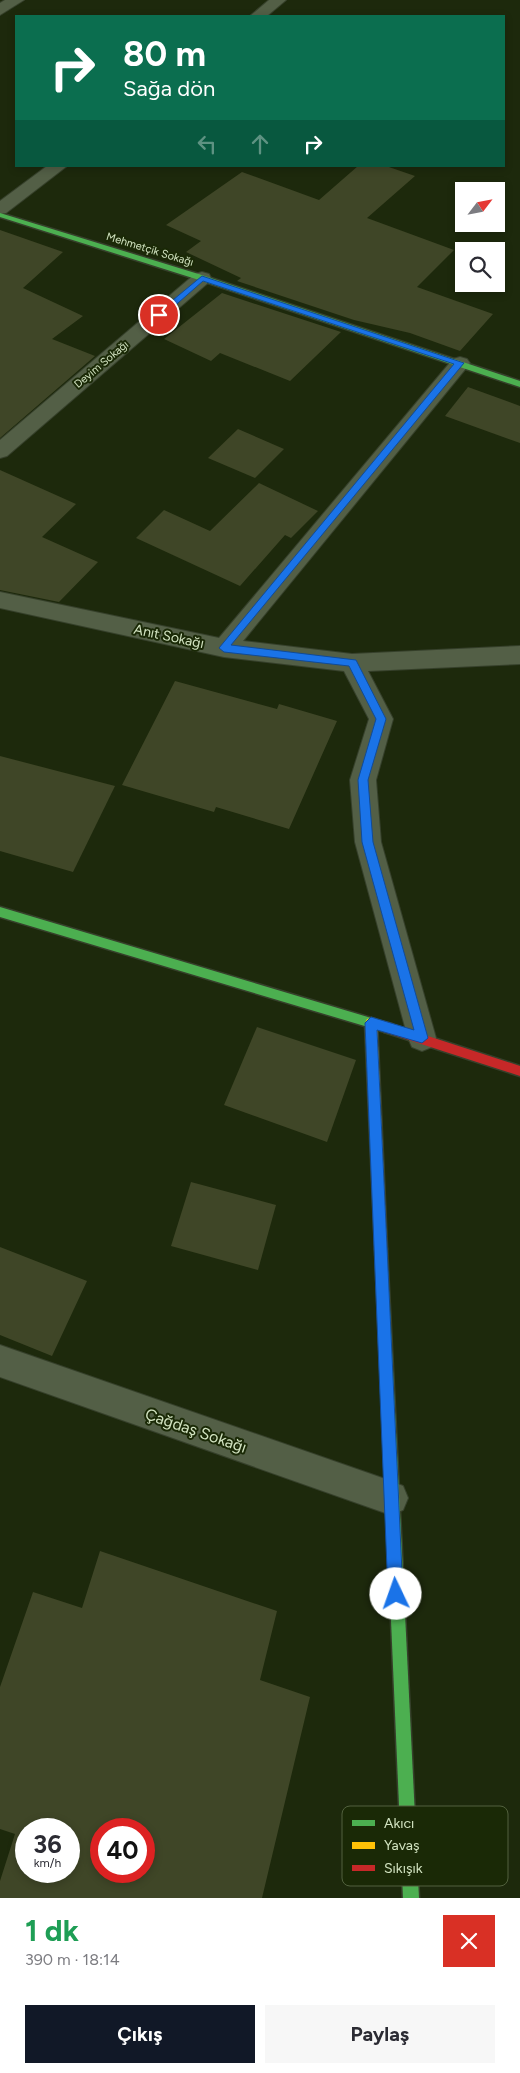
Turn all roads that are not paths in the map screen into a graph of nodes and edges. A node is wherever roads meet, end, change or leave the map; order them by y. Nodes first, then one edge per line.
1 (16, 0) edge
2 (278, 0) edge
3 (0, 10) edge
4 (259, 15) edge
5 (57, 167) edge
6 (0, 209) edge
7 (0, 215) edge
8 (202, 278) junction
9 (460, 363) junction
10 (520, 384) edge
11 (0, 450) edge
12 (0, 600) edge
13 (224, 648) junction
14 (520, 655) edge
15 (352, 663) junction
16 (0, 912) edge
17 (371, 1023) junction
18 (422, 1038) junction
19 (520, 1071) edge
20 (0, 1361) edge
21 (391, 1498) junction
22 (406, 1806) edge

1 - 3 street
2 - 4 street
5 - 6 street
7 - 8 street, Mehmetçik Sokağı
8 - 9 street, Mehmetçik Sokağı
8 - 11 street, Deyim Sokağı
9 - 10 street, Mehmetçik Sokağı
9 - 13 street
12 - 13 street, Anıt Sokağı
13 - 15 street, Anıt Sokağı
14 - 15 street, Anıt Sokağı
15 - 18 street
16 - 17 street
17 - 18 street
17 - 21 street
18 - 19 street
20 - 21 street, Çağdaş Sokağı
21 - 22 street

